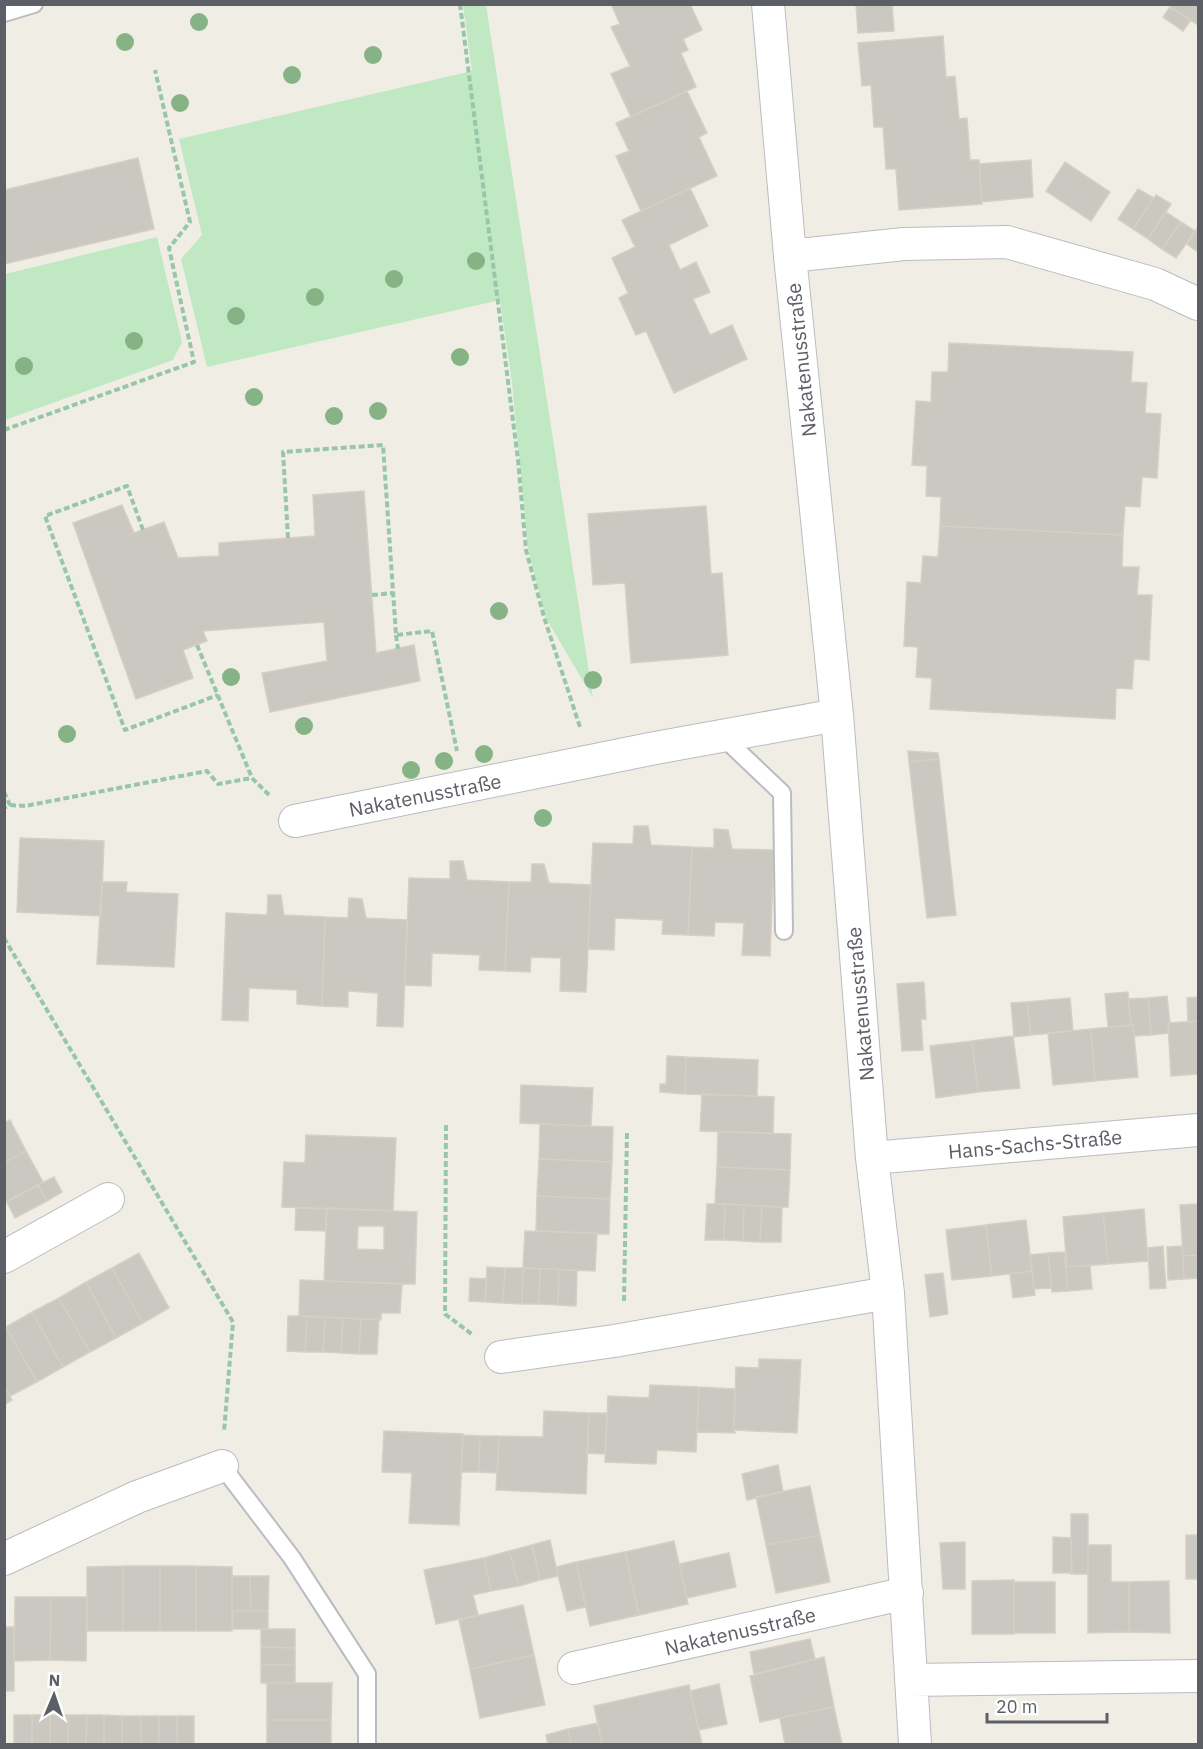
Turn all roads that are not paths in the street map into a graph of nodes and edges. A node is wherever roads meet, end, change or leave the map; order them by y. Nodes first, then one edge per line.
1 (34, 4) edge
2 (768, 4) edge
3 (4, 13) edge
4 (790, 256) junction
5 (1198, 304) edge
6 (837, 715) junction
7 (722, 736) junction
8 (295, 821) road end
9 (784, 932) dead end
10 (1198, 1130) edge
11 (872, 1158) junction
12 (108, 1199) dead end
13 (4, 1257) edge
14 (888, 1293) junction
15 (501, 1357) road end
16 (222, 1466) joint
17 (4, 1559) edge
18 (907, 1593) junction
19 (574, 1668) dead end
20 (1198, 1676) edge
21 (911, 1680) junction
22 (367, 1744) edge
23 (915, 1744) edge

1 - 3 lane
2 - 4 street, Nakatenusstraße
4 - 5 street
4 - 6 street, Nakatenusstraße
6 - 7 street, Nakatenusstraße
6 - 11 street, Nakatenusstraße
7 - 8 street, Nakatenusstraße
7 - 9 lane
10 - 11 street, Hans-Sachs-Straße
11 - 14 street, Nakatenusstraße
12 - 13 street
14 - 15 street
14 - 18 street, Nakatenusstraße
16 - 17 street
16 - 22 lane
18 - 19 street, Nakatenusstraße
18 - 21 street, Nakatenusstraße
20 - 21 street
21 - 23 street, Nakatenusstraße

